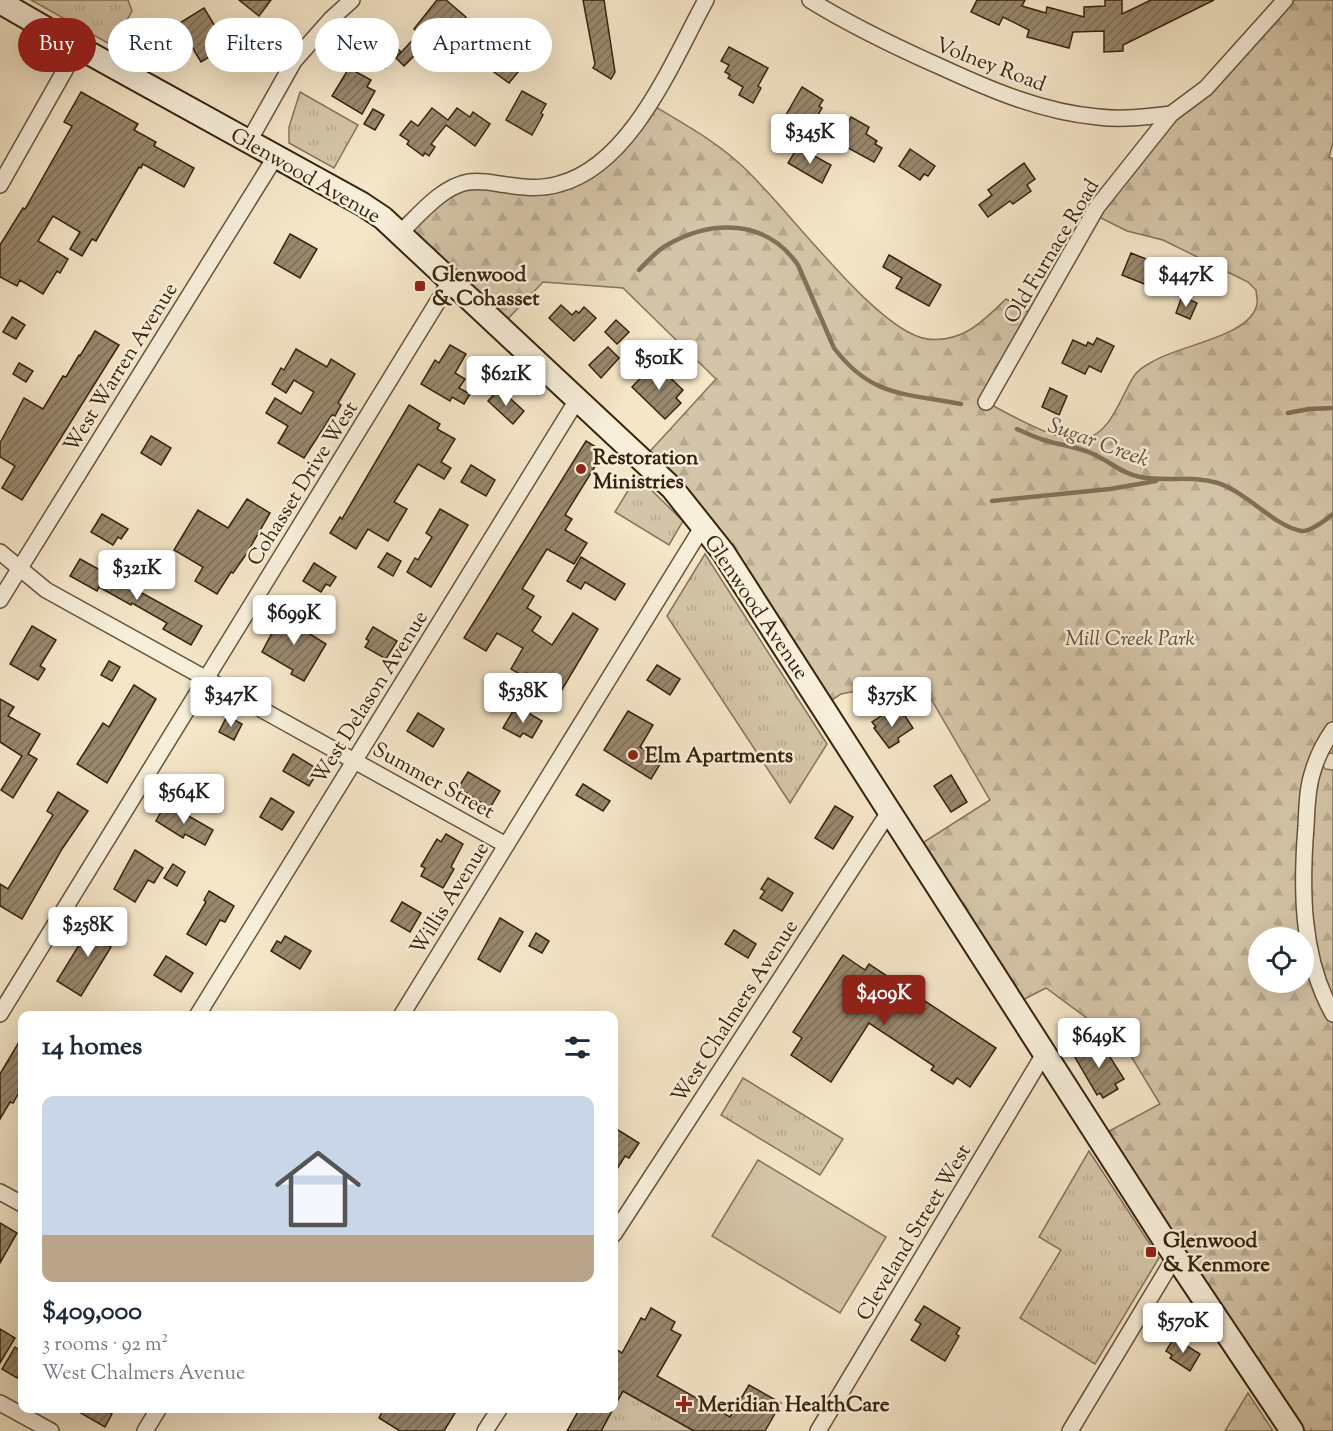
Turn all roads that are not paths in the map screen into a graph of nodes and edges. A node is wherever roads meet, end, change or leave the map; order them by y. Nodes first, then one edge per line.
1 (352, 0) edge
2 (706, 0) edge
3 (810, 0) edge
4 (1285, 0) edge
5 (0, 2) edge
6 (28, 18) edge
7 (96, 57) edge
8 (64, 72) edge
9 (1171, 114) junction
10 (249, 141) junction
11 (276, 156) junction
12 (0, 185) edge
13 (400, 233) junction
14 (451, 280) junction
15 (577, 399) junction
16 (986, 402) dead end
17 (703, 526) junction
18 (0, 552) edge
19 (19, 568) junction
20 (0, 600) edge
21 (206, 678) junction
22 (1333, 730) edge
23 (354, 760) junction
24 (889, 812) junction
25 (506, 845) junction
26 (200, 1011) edge
27 (404, 1011) edge
28 (0, 1014) edge
29 (1333, 1014) edge
30 (1044, 1054) junction
31 (0, 1192) edge
32 (18, 1202) edge
33 (618, 1228) edge
34 (1176, 1255) junction
35 (0, 1403) edge
36 (18, 1413) edge
37 (18, 1413) edge
38 (156, 1413) edge
39 (497, 1413) edge
40 (51, 1431) edge
41 (145, 1431) edge
42 (485, 1431) edge
43 (818, 1431) edge
44 (1070, 1431) edge
45 (1292, 1431) edge

1 - 10 street
2 - 13 street
3 - 9 street, Volney Road
4 - 9 street, Old Furnace Road
5 - 6 main road, Glenwood Avenue
7 - 10 main road, Glenwood Avenue
8 - 12 street
9 - 16 street, Old Furnace Road
10 - 11 main road, Glenwood Avenue
11 - 13 main road, Glenwood Avenue
11 - 19 street, West Warren Avenue
13 - 14 main road, Glenwood Avenue
14 - 15 main road, Glenwood Avenue
14 - 21 street, Cohasset Drive West
15 - 17 main road, Glenwood Avenue
15 - 23 street, West Delason Avenue
17 - 24 main road, Glenwood Avenue
17 - 25 street, Willis Avenue
18 - 19 street, Summer Street
19 - 20 street, West Warren Avenue
19 - 21 street, Summer Street
21 - 23 street, Summer Street
21 - 28 street, Cohasset Drive West
22 - 29 street
23 - 25 street, Summer Street
23 - 26 street, West Delason Avenue
24 - 30 main road, Glenwood Avenue
24 - 33 street, West Chalmers Avenue
25 - 27 street, Willis Avenue
30 - 34 main road, Glenwood Avenue
30 - 43 street, Cleveland Street West
31 - 32 street
34 - 44 street
34 - 45 main road, Glenwood Avenue
35 - 37 street
36 - 40 street
38 - 41 street
39 - 42 street

